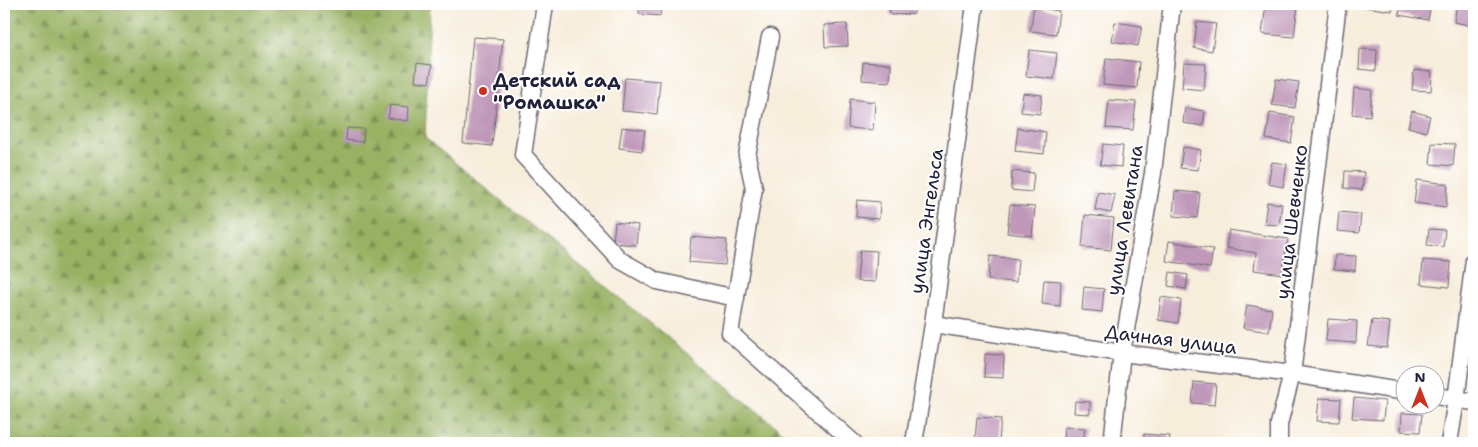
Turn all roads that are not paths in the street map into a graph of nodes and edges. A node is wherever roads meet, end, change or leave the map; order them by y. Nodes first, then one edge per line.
1 (545, 4) edge
2 (975, 4) edge
3 (1172, 4) edge
4 (1338, 4) edge
5 (770, 36) dead end
6 (1474, 260) edge
7 (736, 298) junction
8 (932, 324) junction
9 (1122, 353) junction
10 (1292, 374) junction
11 (1396, 390) edge
12 (1446, 398) edge
13 (1456, 400) junction
14 (1474, 402) edge
15 (854, 443) edge
16 (914, 443) edge
17 (1112, 443) edge
18 (1279, 443) edge
19 (1449, 443) edge

1 - 7 street
2 - 8 street, улица Энгельса
3 - 9 street, улица Левитана
4 - 10 street, улица Шевченко
5 - 7 street
6 - 13 street
7 - 15 street
8 - 9 street, Дачная улица
8 - 16 street, улица Энгельса
9 - 10 street, Дачная улица
9 - 17 street, улица Левитана
10 - 11 street, Дачная улица
10 - 18 street, улица Шевченко
12 - 13 street
13 - 14 street
13 - 19 street

